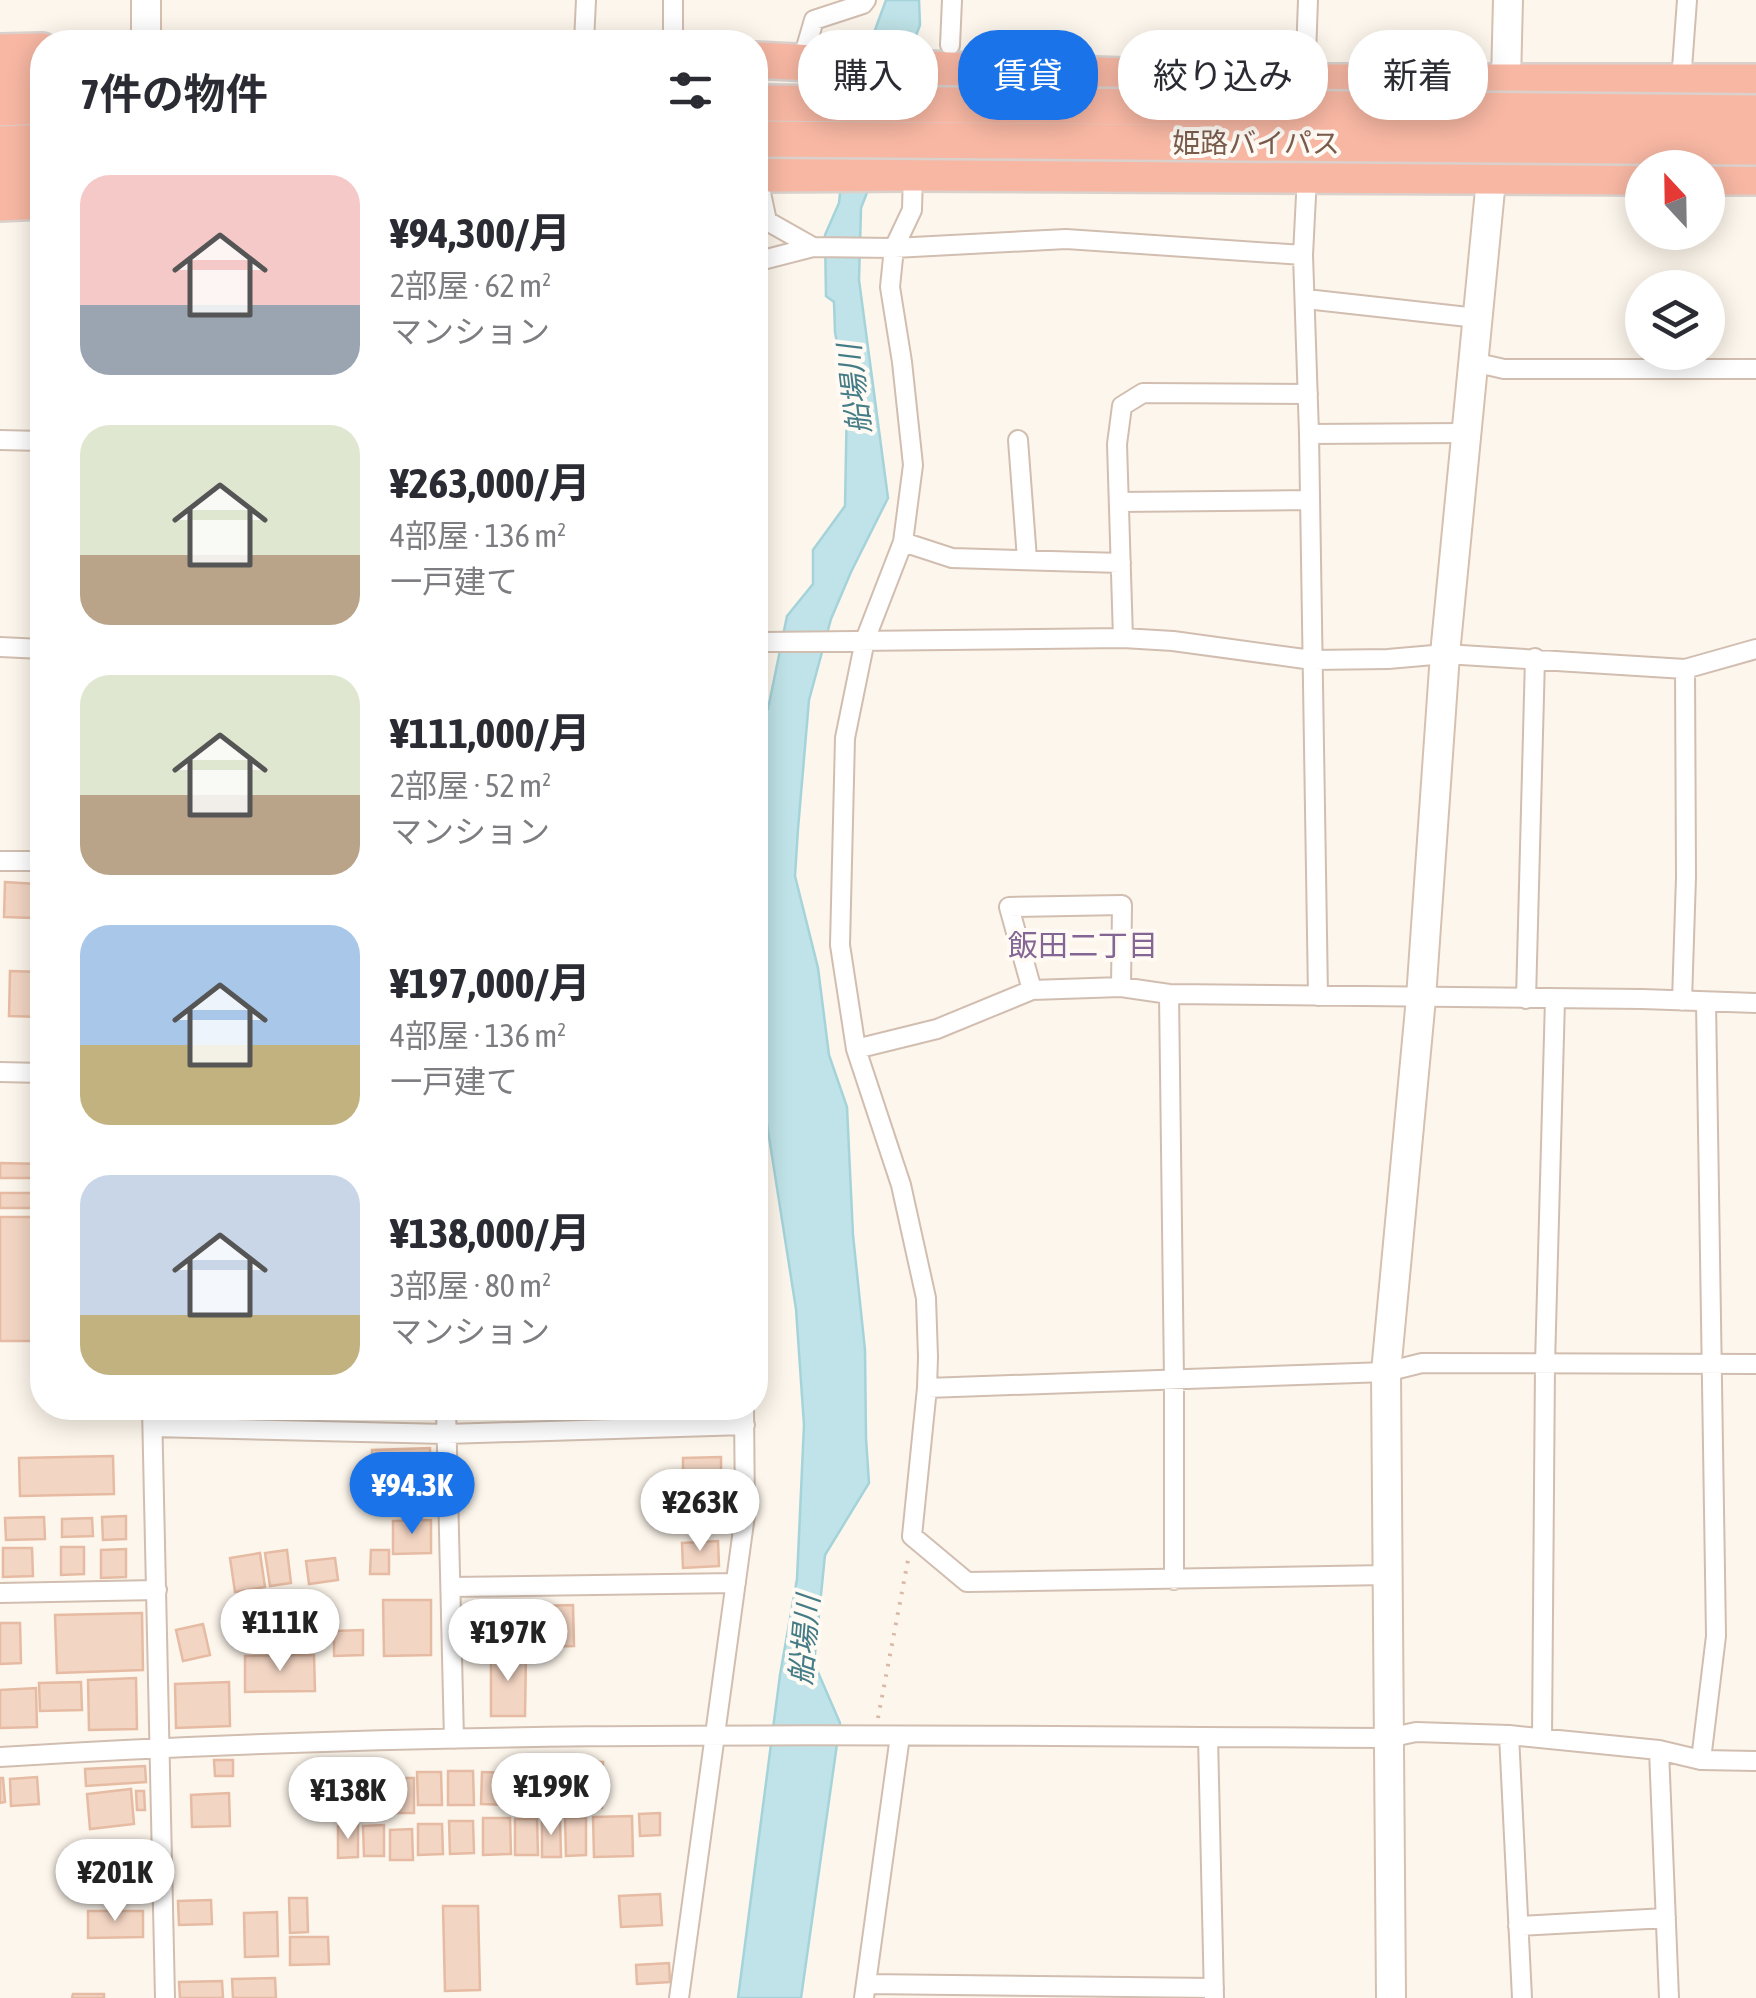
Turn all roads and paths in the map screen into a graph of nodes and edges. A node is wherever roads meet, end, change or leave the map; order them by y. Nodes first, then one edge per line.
1 (146, 0) edge
2 (586, 0) edge
3 (673, 0) edge
4 (866, 0) edge
5 (952, 0) edge
6 (1308, 0) edge
7 (1508, 0) edge
8 (1687, 0) edge
9 (146, 30) edge
10 (585, 30) edge
11 (673, 30) edge
12 (1307, 30) edge
13 (30, 51) edge
14 (0, 52) edge
15 (950, 57) junction
16 (779, 61) edge
17 (1118, 69) edge
18 (30, 80) edge
19 (0, 81) edge
20 (1328, 82) edge
21 (1506, 82) junction
22 (1680, 82) junction
23 (1756, 82) edge
24 (768, 103) edge
25 (30, 107) edge
26 (0, 108) edge
27 (768, 113) edge
28 (1756, 113) edge
29 (768, 139) edge
30 (30, 143) edge
31 (0, 144) edge
32 (1756, 147) edge
33 (914, 173) junction
34 (768, 174) edge
35 (30, 175) edge
36 (0, 176) edge
37 (1308, 176) junction
38 (1491, 176) junction
39 (1625, 177) edge
40 (1725, 177) edge
41 (1756, 177) edge
42 (30, 202) edge
43 (0, 203) edge
44 (768, 222) edge
45 (812, 247) junction
46 (894, 248) junction
47 (1304, 255) junction
48 (768, 259) edge
49 (1306, 299) junction
50 (1477, 318) junction
51 (1473, 362) junction
52 (1756, 369) edge
53 (1308, 394) junction
54 (1466, 433) junction
55 (1309, 434) junction
56 (0, 440) edge
57 (1018, 440) dead end
58 (30, 441) edge
59 (1310, 500) junction
60 (1119, 502) junction
61 (903, 542) junction
62 (1027, 558) junction
63 (1121, 563) junction
64 (1123, 638) junction
65 (865, 640) junction
66 (768, 642) edge
67 (0, 647) edge
68 (30, 649) edge
69 (1756, 649) edge
70 (1445, 654) junction
71 (1536, 658) junction
72 (1312, 660) junction
73 (1685, 668) junction
74 (0, 861) edge
75 (30, 861) edge
76 (1121, 987) junction
77 (1032, 990) junction
78 (1169, 994) junction
79 (1318, 996) junction
80 (1421, 998) junction
81 (1526, 999) junction
82 (1555, 999) junction
83 (1682, 1002) junction
84 (1706, 1002) junction
85 (1756, 1004) edge
86 (856, 1049) junction
87 (0, 1072) edge
88 (30, 1073) edge
89 (1545, 1364) junction
90 (1711, 1364) junction
91 (1756, 1364) edge
92 (1386, 1372) junction
93 (1174, 1380) junction
94 (927, 1388) junction
95 (153, 1420) edge
96 (187, 1420) edge
97 (279, 1420) edge
98 (446, 1420) edge
99 (678, 1420) edge
100 (744, 1420) edge
101 (279, 1428) junction
102 (446, 1434) junction
103 (912, 1536) junction
104 (1387, 1575) junction
105 (1174, 1580) junction
106 (736, 1583) junction
107 (451, 1588) junction
108 (157, 1590) junction
109 (0, 1593) edge
110 (875, 1734) junction
111 (716, 1735) junction
112 (1509, 1735) junction
113 (900, 1736) junction
114 (1208, 1737) junction
115 (1388, 1738) junction
116 (1542, 1738) junction
117 (454, 1739) junction
118 (158, 1747) junction
119 (1659, 1750) junction
120 (0, 1758) edge
121 (1701, 1760) junction
122 (1756, 1761) edge
123 (1666, 1918) junction
124 (1518, 1926) junction
125 (865, 1991) edge
126 (1214, 1993) edge
127 (165, 1998) edge
128 (679, 1998) edge
129 (1391, 1998) edge
130 (1522, 1998) edge
131 (1670, 1998) edge

1 - 9 street
2 - 10 street
3 - 11 street
4 - 16 street
5 - 15 street
6 - 12 street
7 - 21 street
8 - 22 street
13 - 14 highway
15 - 16 highway
15 - 17 highway
16 - 27 street
18 - 19 highway
20 - 21 highway
21 - 22 highway
21 - 38 street
22 - 23 highway
24 - 28 highway, 姫路バイパス, bridge
25 - 26 highway
29 - 32 highway, 姫路バイパス, bridge
30 - 31 highway
33 - 34 highway
33 - 37 highway
33 - 46 street
35 - 36 highway
37 - 38 highway
37 - 47 street
38 - 39 highway
38 - 50 street
40 - 41 highway
42 - 43 highway
44 - 45 street
45 - 46 street
45 - 48 street
46 - 47 street
46 - 61 street
47 - 49 street
49 - 50 street
49 - 53 street
50 - 51 street
51 - 52 street
51 - 54 street
53 - 55 street
53 - 60 street
54 - 55 street
54 - 70 street
55 - 59 street
56 - 58 street
57 - 62 street
59 - 60 street
59 - 72 street
60 - 63 street
61 - 62 street
61 - 65 street
62 - 63 street
63 - 64 street
64 - 65 street
64 - 72 street
65 - 66 street
65 - 86 street
67 - 68 street
69 - 73 street
70 - 71 street
70 - 72 street
70 - 80 street
71 - 73 street
71 - 81 street
72 - 79 street
73 - 83 street
74 - 75 street
76 - 77 street
76 - 77 street
76 - 78 street
77 - 86 street
78 - 79 street
78 - 93 street
79 - 80 street
80 - 81 street
80 - 92 street
81 - 82 street
82 - 83 street
82 - 89 street
83 - 84 street
84 - 85 street
84 - 90 street
86 - 94 street
87 - 88 street
89 - 90 street
89 - 92 street
89 - 116 street
90 - 91 street
90 - 121 street
92 - 93 street
92 - 104 street
93 - 94 street
93 - 105 street
94 - 103 street
95 - 108 street
96 - 101 street
97 - 101 street
98 - 102 street
99 - 102 street
100 - 106 street
101 - 102 street
102 - 107 street
103 - 105 street
103 - 110 path
104 - 105 street
104 - 115 street
106 - 107 street
106 - 111 street
107 - 117 street
108 - 109 street
108 - 118 street
110 - 111 street
110 - 113 street
111 - 117 street
111 - 128 street
112 - 115 street
112 - 116 street
112 - 124 street
113 - 114 street
113 - 125 street
114 - 115 street
114 - 126 street
115 - 129 street
116 - 119 street
117 - 118 street
118 - 120 street
118 - 127 street
119 - 121 street
119 - 123 street
121 - 122 street
123 - 124 street
123 - 131 street
124 - 130 street
125 - 126 street

